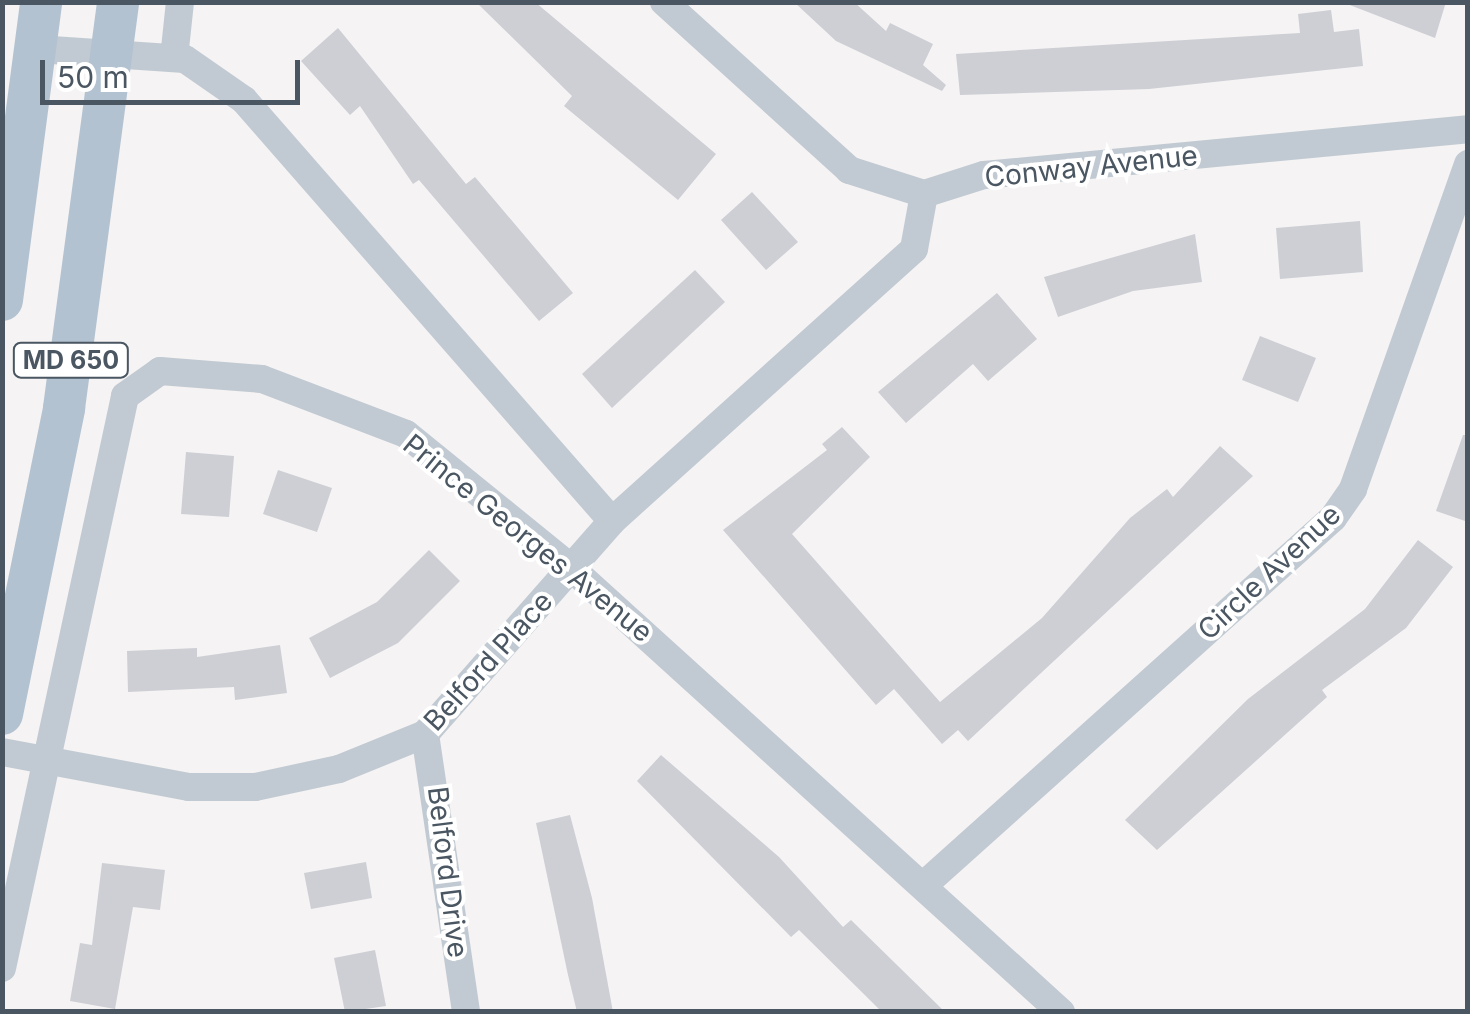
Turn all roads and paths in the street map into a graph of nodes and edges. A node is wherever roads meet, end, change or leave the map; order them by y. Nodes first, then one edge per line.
1 (42, 2) edge
2 (118, 2) edge
3 (180, 2) edge
4 (664, 2) edge
5 (37, 49) junction
6 (112, 55) junction
7 (174, 58) junction
8 (1468, 129) edge
9 (1468, 164) edge
10 (924, 194) junction
11 (2, 300) edge
12 (612, 521) junction
13 (570, 567) junction
14 (2, 714) edge
15 (425, 734) junction
16 (2, 752) edge
17 (47, 762) junction
18 (925, 884) junction
19 (2, 968) edge
20 (466, 1012) edge
21 (1061, 1012) edge

1 - 5 main road
2 - 6 main road, MD 650
3 - 7 street
4 - 10 street
5 - 6 street
5 - 11 main road
6 - 7 street
6 - 14 main road, MD 650
7 - 12 street
8 - 10 street, Conway Avenue
9 - 18 street, Circle Avenue
10 - 12 street, Belford Place
12 - 13 street, Belford Place
13 - 15 street, Belford Place
13 - 17 street, Prince Georges Avenue
13 - 18 street, Prince Georges Avenue
15 - 17 street, Belford Place
15 - 20 street, Belford Drive
16 - 17 street, Belford Place
17 - 19 street, Prince Georges Avenue
18 - 21 street, Prince Georges Avenue

